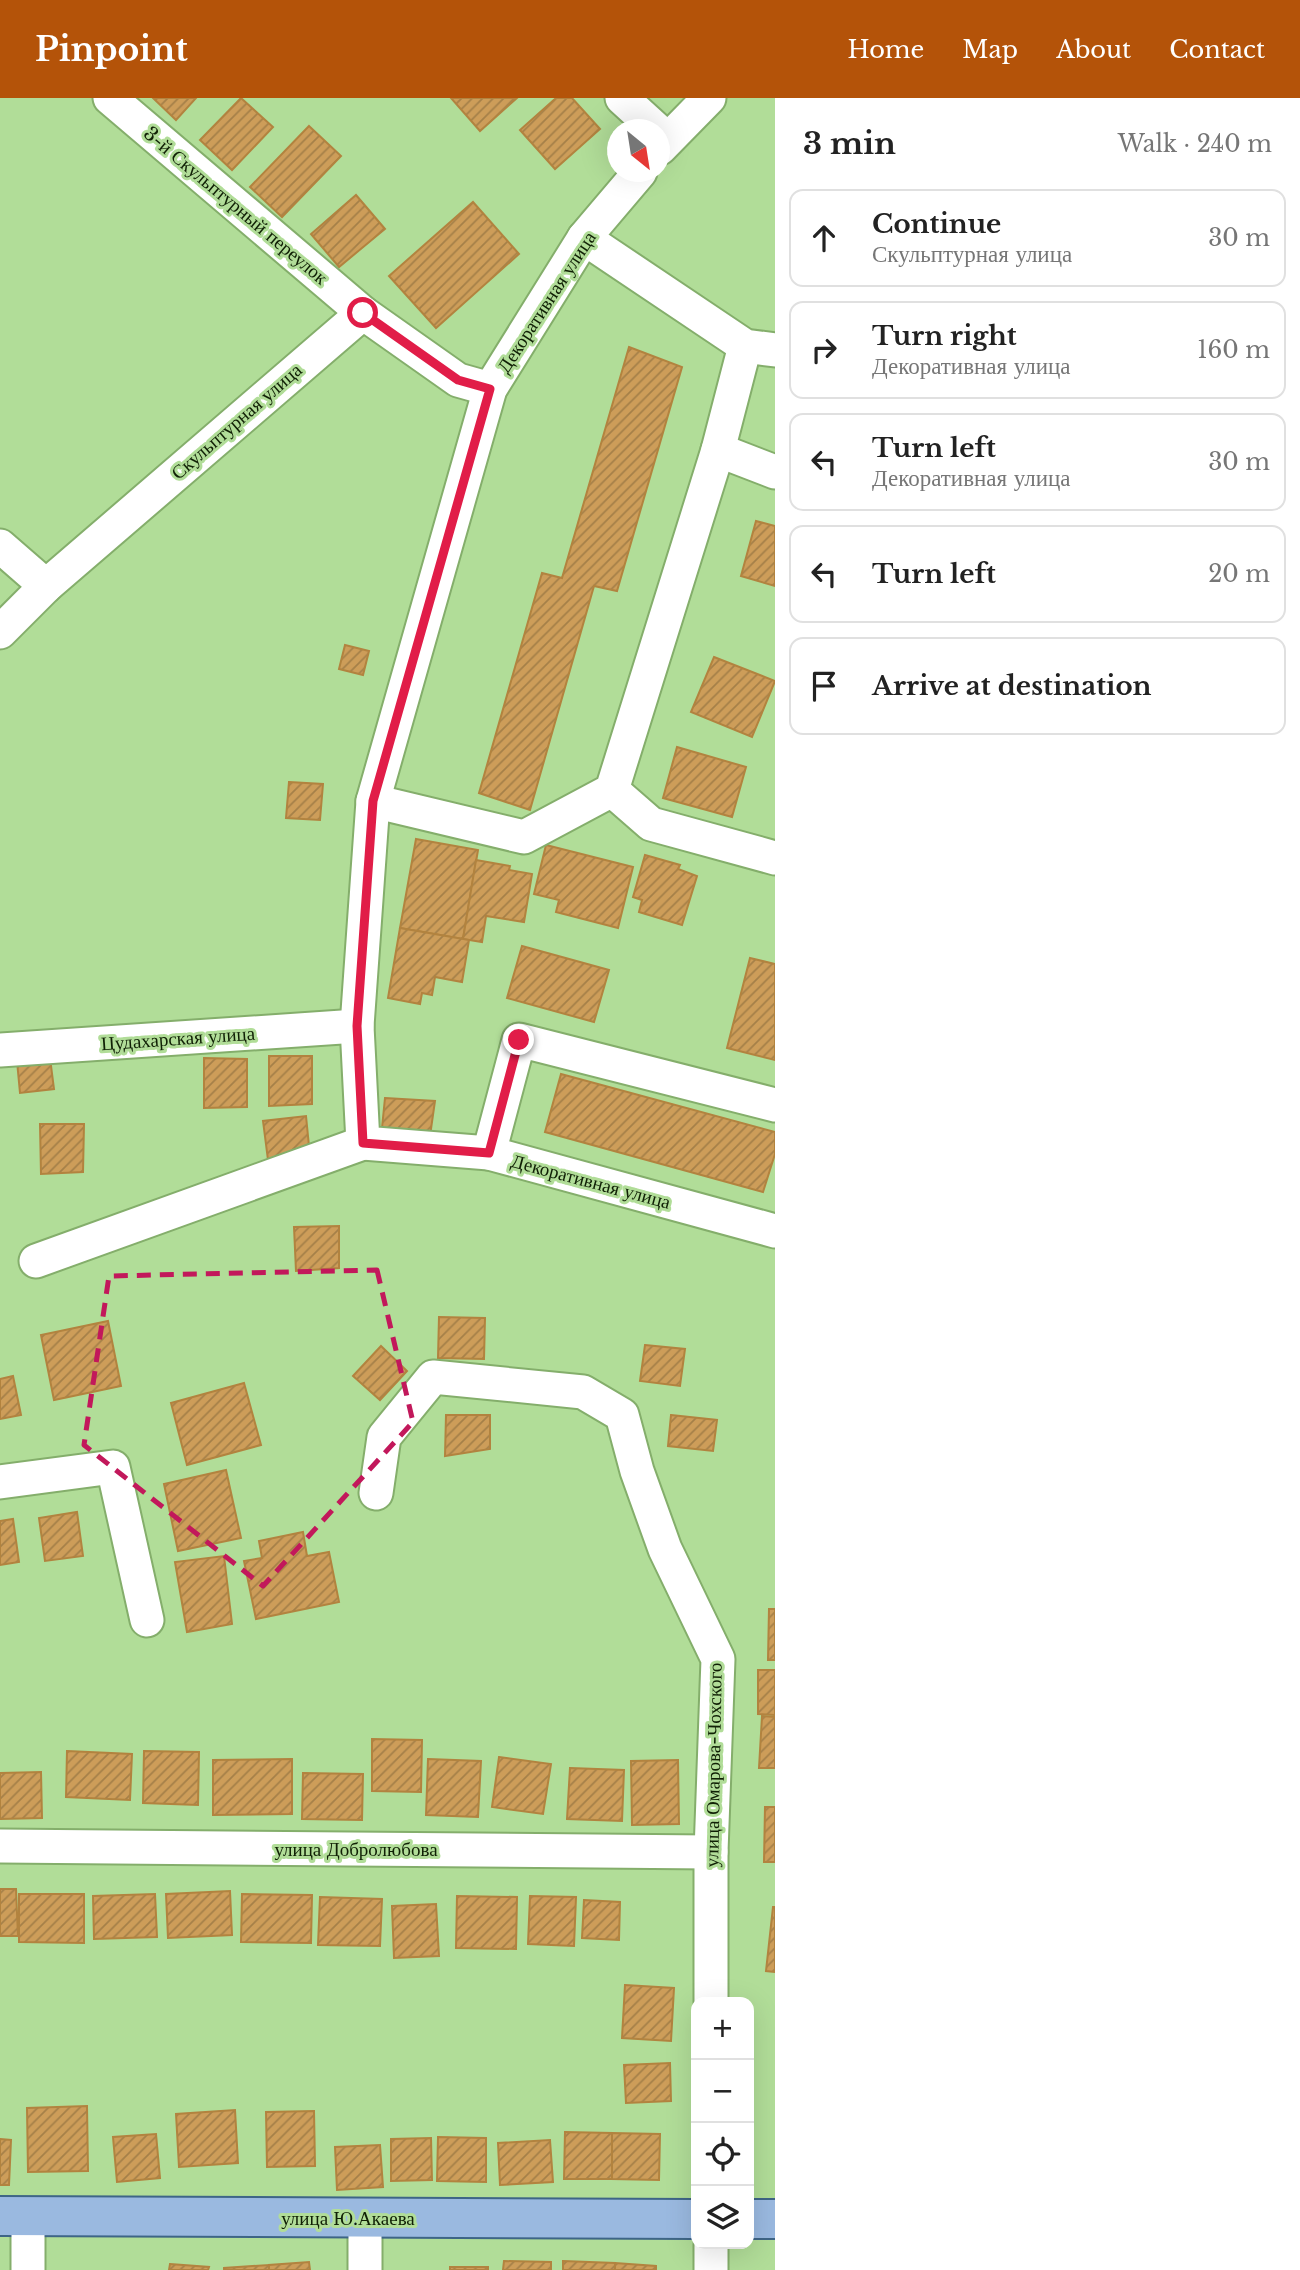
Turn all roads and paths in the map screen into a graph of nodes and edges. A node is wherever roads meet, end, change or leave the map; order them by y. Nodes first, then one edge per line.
1 (110, 98) edge
2 (622, 98) edge
3 (709, 98) edge
4 (643, 119) edge
5 (670, 130) edge
6 (632, 182) edge
7 (584, 238) junction
8 (363, 313) junction
9 (760, 348) edge
10 (490, 389) junction
11 (718, 450) junction
12 (775, 472) edge
13 (0, 547) edge
14 (46, 586) junction
15 (0, 632) edge
16 (612, 790) junction
17 (373, 801) junction
18 (775, 858) edge
19 (357, 1026) junction
20 (0, 1050) edge
21 (775, 1105) edge
22 (363, 1143) junction
23 (489, 1153) junction
24 (775, 1231) edge
25 (36, 1261) dead end
26 (0, 1482) edge
27 (376, 1493) dead end
28 (146, 1620) dead end
29 (0, 1846) edge
30 (711, 1852) junction
31 (711, 1997) edge
32 (14, 2216) edge
33 (365, 2218) junction
34 (691, 2219) edge
35 (754, 2219) edge
36 (775, 2219) edge
37 (710, 2249) edge
38 (28, 2270) edge
39 (365, 2270) edge
40 (711, 2270) edge

1 - 8 street, 3-й Скульптурный переулок
2 - 4 street
3 - 5 street
6 - 7 street, Декоративная улица
7 - 9 street
7 - 10 street, Декоративная улица
8 - 10 street
8 - 14 street, Скульптурная улица
9 - 11 street
10 - 17 street, Декоративная улица
11 - 12 street
11 - 16 street
13 - 14 street
14 - 15 street, Скульптурная улица
16 - 17 street
16 - 18 street
17 - 19 street, Декоративная улица
19 - 20 street, Цудахарская улица
19 - 22 street, Декоративная улица
21 - 23 street
22 - 23 street, Декоративная улица
22 - 25 street, Декоративная улица
23 - 24 street, Декоративная улица
26 - 28 street
27 - 30 street, улица Омарова-Чохского
29 - 30 street, улица Добролюбова
30 - 31 street, улица Омарова-Чохского
32 - 33 main road, улица Ю.Акаева
32 - 38 street
33 - 34 main road, улица Ю.Акаева
33 - 39 street
35 - 36 main road
37 - 40 street

